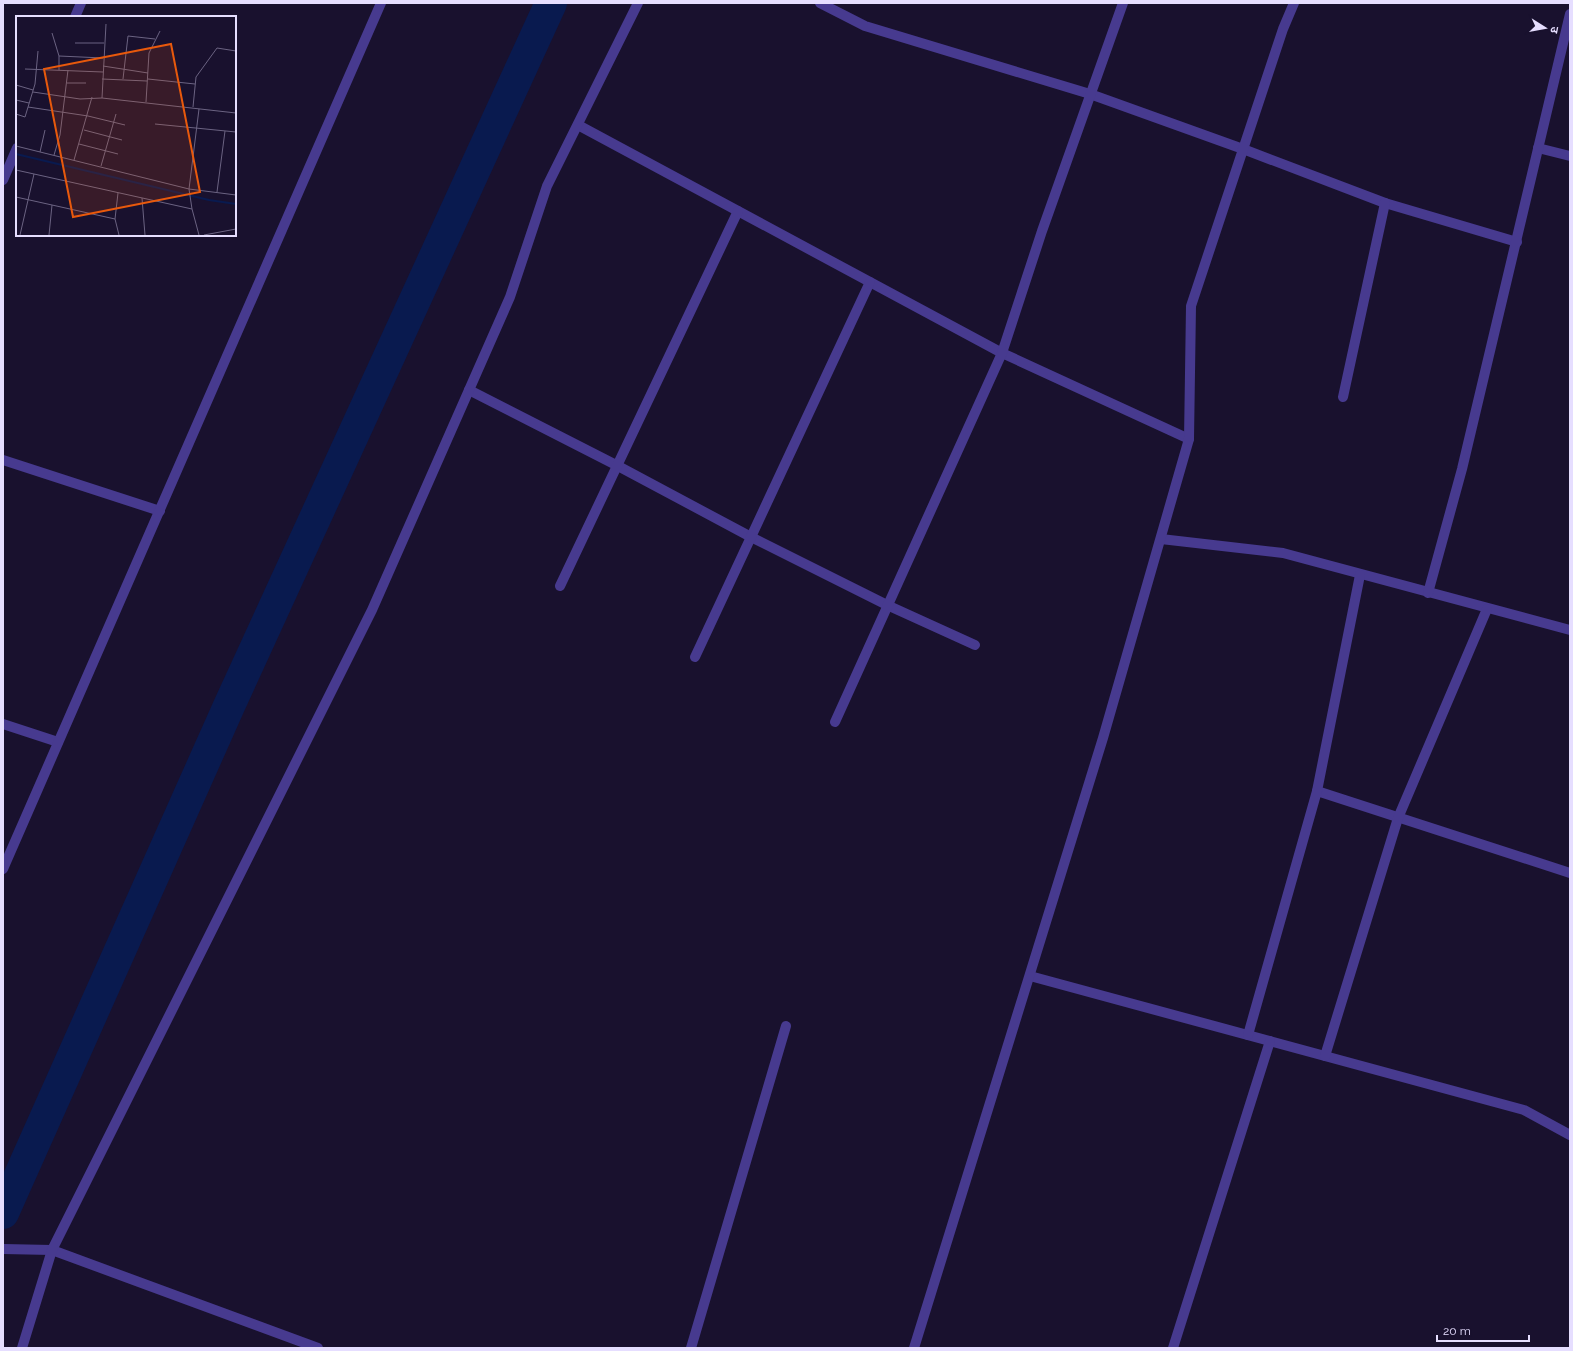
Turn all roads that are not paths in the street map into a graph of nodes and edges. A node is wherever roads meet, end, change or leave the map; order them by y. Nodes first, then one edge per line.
1 (81, 3) edge
2 (381, 3) edge
3 (638, 3) edge
4 (820, 3) edge
5 (1123, 3) edge
6 (1294, 3) edge
7 (1570, 14) edge
8 (75, 16) edge
9 (1090, 94) junction
10 (578, 125) junction
11 (1538, 148) junction
12 (1243, 149) junction
13 (16, 150) edge
14 (1570, 156) edge
15 (3, 180) edge
16 (1385, 203) junction
17 (738, 211) junction
18 (1517, 242) junction
19 (870, 282) junction
20 (1002, 353) junction
21 (469, 390) junction
22 (1343, 397) dead end
23 (1189, 439) junction
24 (3, 460) edge
25 (618, 466) junction
26 (160, 510) junction
27 (751, 537) junction
28 (1161, 539) junction
29 (1360, 574) junction
30 (560, 586) dead end
31 (1428, 593) junction
32 (887, 605) junction
33 (1487, 608) junction
34 (1570, 630) edge
35 (975, 645) dead end
36 (695, 657) dead end
37 (835, 722) dead end
38 (3, 724) edge
39 (58, 742) junction
40 (1317, 791) junction
41 (1398, 818) junction
42 (3, 869) edge
43 (1570, 873) edge
44 (1030, 976) junction
45 (786, 1026) dead end
46 (1248, 1035) junction
47 (1270, 1041) junction
48 (1325, 1056) junction
49 (1570, 1135) edge
50 (3, 1249) edge
51 (52, 1250) junction
52 (22, 1348) edge
53 (318, 1348) edge
54 (691, 1348) edge
55 (914, 1348) edge
56 (1173, 1348) edge

1 - 8 street
2 - 26 street
3 - 10 street
4 - 9 street
5 - 9 street
6 - 12 street
7 - 11 street
9 - 12 street
9 - 20 street
10 - 17 street
10 - 21 street
11 - 14 street
11 - 18 street
12 - 16 street
12 - 23 street
13 - 15 street
16 - 18 street
16 - 22 street
17 - 19 street
17 - 25 street
18 - 31 street
19 - 20 street
19 - 27 street
20 - 23 street
20 - 32 street
21 - 25 street
21 - 51 street
23 - 28 street
24 - 26 street
25 - 27 street
25 - 30 street
26 - 39 street
27 - 32 street
27 - 36 street
28 - 29 street
28 - 44 street
29 - 31 street
29 - 40 street
31 - 33 street
32 - 35 street
32 - 37 street
33 - 34 street
33 - 41 street
38 - 39 street
39 - 42 street
40 - 41 street
40 - 46 street
41 - 43 street
41 - 48 street
44 - 46 street
44 - 55 street
45 - 54 street
46 - 47 street
47 - 48 street
47 - 56 street
48 - 49 street
50 - 51 street
51 - 52 street
51 - 53 street

